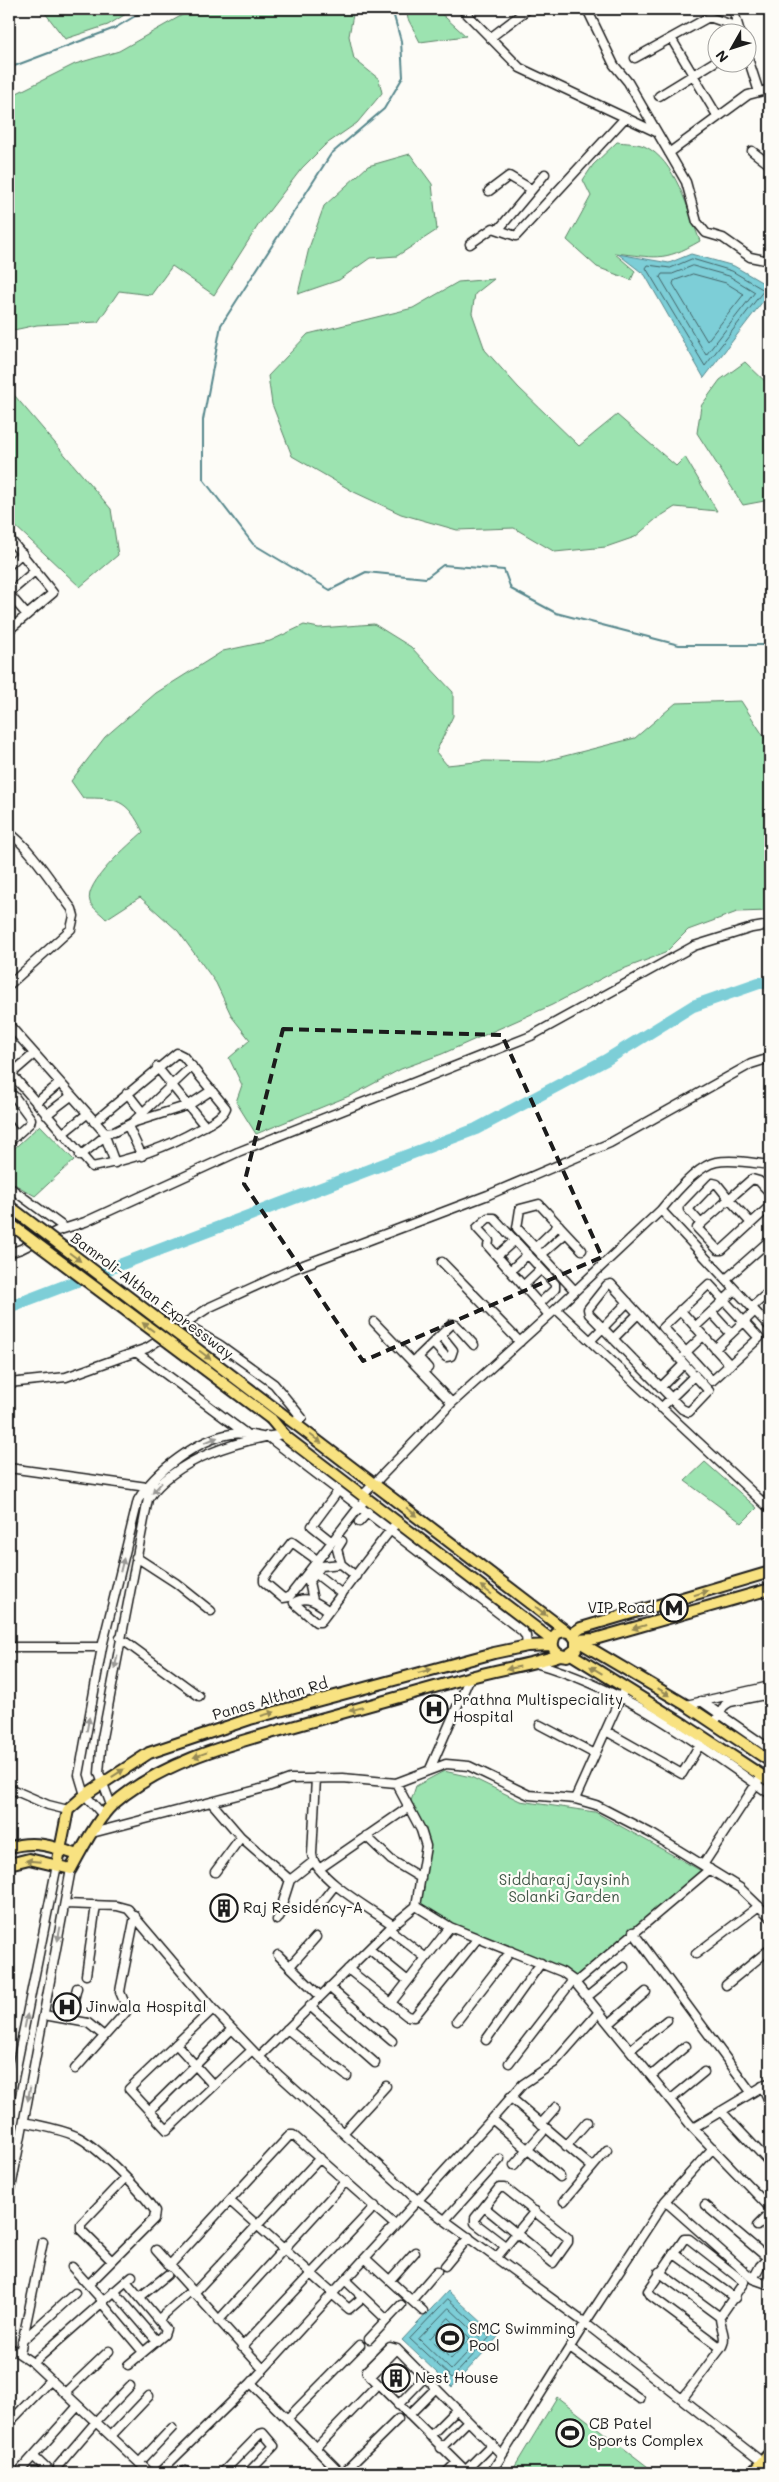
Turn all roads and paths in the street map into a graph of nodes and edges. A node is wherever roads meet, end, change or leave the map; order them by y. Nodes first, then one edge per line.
1 (475, 9) edge
2 (528, 9) edge
3 (587, 9) edge
4 (738, 9) edge
5 (465, 12) edge
6 (721, 22) edge
7 (737, 22) edge
8 (490, 38) junction
9 (671, 38) junction
10 (635, 58) dead end
11 (706, 68) edge
12 (752, 72) edge
13 (694, 76) junction
14 (770, 89) edge
15 (759, 92) junction
16 (660, 96) dead end
17 (718, 117) junction
18 (624, 119) junction
19 (656, 132) junction
20 (752, 152) dead end
21 (669, 153) junction
22 (770, 165) edge
23 (544, 174) dead end
24 (531, 189) junction
25 (489, 191) dead end
26 (499, 229) junction
27 (470, 244) dead end
28 (770, 261) edge
29 (9, 538) edge
30 (22, 554) junction
31 (9, 565) edge
32 (36, 570) junction
33 (9, 594) edge
34 (27, 615) junction
35 (9, 630) edge
36 (9, 833) edge
37 (770, 925) edge
38 (9, 985) edge
39 (11, 1031) edge
40 (34, 1054) junction
41 (770, 1058) edge
42 (192, 1066) junction
43 (157, 1067) junction
44 (10, 1072) edge
45 (60, 1083) junction
46 (172, 1084) junction
47 (212, 1090) junction
48 (127, 1093) junction
49 (70, 1096) junction
50 (9, 1098) edge
51 (36, 1104) junction
52 (189, 1106) junction
53 (142, 1112) junction
54 (87, 1114) junction
55 (46, 1115) junction
56 (94, 1122) junction
57 (130, 1124) junction
58 (9, 1126) edge
59 (206, 1126) junction
60 (62, 1134) junction
61 (105, 1134) junction
62 (16, 1136) junction
63 (9, 1142) edge
64 (80, 1156) junction
65 (142, 1156) junction
66 (115, 1163) junction
67 (770, 1165) edge
68 (9, 1187) edge
69 (770, 1193) edge
70 (729, 1199) junction
71 (9, 1206) edge
72 (770, 1206) edge
73 (661, 1210) junction
74 (9, 1223) edge
75 (751, 1223) junction
76 (559, 1226) junction
77 (699, 1226) junction
78 (65, 1228) junction
79 (566, 1233) junction
80 (687, 1237) junction
81 (515, 1240) junction
82 (770, 1240) edge
83 (535, 1248) junction
84 (582, 1250) dead end
85 (10, 1252) edge
86 (528, 1254) junction
87 (541, 1255) junction
88 (497, 1256) junction
89 (442, 1262) dead end
90 (542, 1268) junction
91 (510, 1270) junction
92 (726, 1279) junction
93 (523, 1286) junction
94 (735, 1290) junction
95 (575, 1291) junction
96 (770, 1291) edge
97 (724, 1300) junction
98 (628, 1302) junction
99 (539, 1304) junction
100 (556, 1309) junction
101 (754, 1309) junction
102 (680, 1310) junction
103 (711, 1312) junction
104 (638, 1314) junction
105 (549, 1315) junction
106 (744, 1321) junction
107 (374, 1322) dead end
108 (184, 1324) junction
109 (695, 1327) junction
110 (770, 1327) edge
111 (602, 1328) junction
112 (731, 1334) junction
113 (441, 1335) junction
114 (703, 1336) junction
115 (613, 1339) junction
116 (520, 1342) junction
117 (590, 1342) junction
118 (433, 1343) junction
119 (474, 1344) dead end
120 (715, 1349) junction
121 (136, 1352) junction
122 (685, 1353) junction
123 (416, 1360) junction
124 (684, 1364) junction
125 (730, 1365) junction
126 (428, 1368) dead end
127 (695, 1375) junction
128 (9, 1383) edge
129 (660, 1387) junction
130 (671, 1398) junction
131 (452, 1403) junction
132 (661, 1408) junction
133 (274, 1414) junction
134 (298, 1420) junction
135 (245, 1433) junction
136 (284, 1434) junction
137 (264, 1437) junction
138 (304, 1451) junction
139 (296, 1460) junction
140 (9, 1468) edge
141 (374, 1482) junction
142 (147, 1487) junction
143 (335, 1495) dead end
144 (363, 1499) junction
145 (770, 1509) edge
146 (368, 1512) junction
147 (359, 1522) dead end
148 (394, 1526) junction
149 (342, 1541) dead end
150 (332, 1542) junction
151 (136, 1556) junction
152 (318, 1560) junction
153 (341, 1564) junction
154 (770, 1572) edge
155 (315, 1573) junction
156 (356, 1576) junction
157 (770, 1589) edge
158 (342, 1594) junction
159 (314, 1600) junction
160 (329, 1610) junction
161 (211, 1612) dead end
162 (571, 1635) junction
163 (120, 1638) junction
164 (553, 1643) junction
165 (527, 1646) junction
166 (9, 1647) edge
167 (102, 1647) junction
168 (571, 1654) junction
169 (560, 1655) junction
170 (535, 1663) junction
171 (470, 1677) junction
172 (770, 1686) edge
173 (623, 1691) junction
174 (770, 1694) edge
175 (199, 1696) dead end
176 (701, 1701) junction
177 (686, 1705) junction
178 (720, 1714) junction
179 (714, 1723) junction
180 (540, 1726) dead end
181 (606, 1731) junction
182 (702, 1741) junction
183 (770, 1749) edge
184 (595, 1754) junction
185 (770, 1761) edge
186 (430, 1769) junction
187 (316, 1778) junction
188 (763, 1780) edge
189 (396, 1783) junction
190 (102, 1784) junction
191 (9, 1788) edge
192 (770, 1794) edge
193 (85, 1795) junction
194 (576, 1799) junction
195 (211, 1802) junction
196 (111, 1806) junction
197 (409, 1807) junction
198 (68, 1810) junction
199 (104, 1816) junction
200 (92, 1834) junction
201 (366, 1836) junction
202 (241, 1837) junction
203 (9, 1848) edge
204 (59, 1848) junction
205 (78, 1855) junction
206 (314, 1861) junction
207 (9, 1864) edge
208 (57, 1865) junction
209 (706, 1867) junction
210 (71, 1869) junction
211 (319, 1869) junction
212 (215, 1872) dead end
213 (421, 1878) junction
214 (290, 1880) junction
215 (335, 1885) junction
216 (321, 1903) dead end
217 (65, 1904) junction
218 (96, 1905) junction
219 (416, 1906) junction
220 (759, 1906) junction
221 (135, 1916) junction
222 (770, 1918) edge
223 (277, 1920) dead end
224 (391, 1927) junction
225 (450, 1927) junction
226 (633, 1932) junction
227 (316, 1938) dead end
228 (478, 1938) junction
229 (368, 1949) junction
230 (770, 1949) edge
231 (511, 1951) junction
232 (696, 1954) dead end
233 (278, 1955) dead end
234 (426, 1958) junction
235 (541, 1963) junction
236 (290, 1966) junction
237 (624, 1967) dead end
238 (348, 1969) junction
239 (86, 1975) dead end
240 (408, 1981) junction
241 (574, 1981) junction
242 (726, 1985) dead end
243 (329, 1987) junction
244 (77, 1988) dead end
245 (646, 1992) dead end
246 (320, 1996) junction
247 (587, 1998) junction
248 (391, 2003) junction
249 (310, 2006) junction
250 (213, 2009) junction
251 (599, 2012) junction
252 (44, 2015) junction
253 (69, 2020) junction
254 (667, 2020) dead end
255 (457, 2021) dead end
256 (609, 2024) junction
257 (232, 2029) junction
258 (287, 2029) junction
259 (104, 2036) junction
260 (486, 2040) dead end
261 (392, 2041) dead end
262 (176, 2044) junction
263 (686, 2046) dead end
264 (252, 2050) junction
265 (630, 2050) junction
266 (259, 2057) junction
267 (375, 2063) dead end
268 (509, 2063) dead end
269 (195, 2065) junction
270 (75, 2069) dead end
271 (704, 2072) dead end
272 (347, 2076) dead end
273 (650, 2076) junction
274 (770, 2082) edge
275 (214, 2086) junction
276 (386, 2086) dead end
277 (762, 2086) junction
278 (751, 2092) junction
279 (510, 2097) junction
280 (670, 2100) junction
281 (9, 2103) edge
282 (770, 2103) edge
283 (556, 2106) dead end
284 (149, 2111) junction
285 (721, 2111) junction
286 (492, 2119) junction
287 (24, 2122) junction
288 (587, 2122) dead end
289 (541, 2124) junction
290 (693, 2128) junction
291 (343, 2133) junction
292 (542, 2133) dead end
293 (566, 2146) junction
294 (713, 2148) junction
295 (528, 2149) junction
296 (607, 2150) dead end
297 (320, 2158) junction
298 (500, 2159) dead end
299 (770, 2163) edge
300 (514, 2166) dead end
301 (592, 2167) junction
302 (560, 2177) dead end
303 (125, 2178) junction
304 (346, 2181) junction
305 (9, 2199) edge
306 (417, 2200) junction
307 (230, 2201) junction
308 (564, 2201) dead end
309 (665, 2201) junction
310 (705, 2205) dead end
311 (375, 2206) junction
312 (484, 2207) junction
313 (770, 2208) edge
314 (535, 2211) junction
315 (770, 2213) edge
316 (445, 2220) junction
317 (257, 2225) junction
318 (395, 2225) junction
319 (757, 2226) dead end
320 (516, 2233) junction
321 (468, 2238) junction
322 (42, 2242) dead end
323 (505, 2246) junction
324 (285, 2248) junction
325 (156, 2250) dead end
326 (415, 2252) dead end
327 (673, 2253) junction
328 (365, 2258) junction
329 (496, 2258) junction
330 (769, 2259) edge
331 (112, 2261) junction
332 (169, 2266) junction
333 (445, 2266) dead end
334 (72, 2267) dead end
335 (437, 2271) dead end
336 (660, 2272) junction
337 (311, 2274) junction
338 (167, 2275) dead end
339 (753, 2279) junction
340 (345, 2280) junction
341 (390, 2280) junction
342 (89, 2284) junction
343 (770, 2285) edge
344 (114, 2291) junction
345 (75, 2293) dead end
346 (332, 2293) junction
347 (190, 2295) junction
348 (140, 2297) junction
349 (363, 2297) junction
350 (735, 2298) junction
351 (412, 2300) junction
352 (102, 2302) junction
353 (401, 2305) dead end
354 (423, 2311) dead end
355 (720, 2317) junction
356 (159, 2319) junction
357 (386, 2320) junction
358 (218, 2321) junction
359 (585, 2324) junction
360 (369, 2339) dead end
361 (22, 2341) junction
362 (157, 2341) junction
363 (360, 2345) dead end
364 (9, 2347) edge
365 (242, 2347) junction
366 (570, 2348) junction
367 (721, 2348) junction
368 (109, 2351) dead end
369 (143, 2352) junction
370 (20, 2353) junction
371 (33, 2362) junction
372 (128, 2365) dead end
373 (264, 2369) junction
374 (425, 2377) junction
375 (50, 2380) junction
376 (251, 2383) junction
377 (130, 2386) dead end
378 (374, 2388) dead end
379 (436, 2388) junction
380 (65, 2393) junction
381 (149, 2396) dead end
382 (640, 2399) dead end
383 (683, 2399) junction
384 (398, 2405) junction
385 (78, 2406) junction
386 (457, 2409) junction
387 (409, 2415) junction
388 (398, 2418) dead end
389 (287, 2419) junction
390 (468, 2421) junction
391 (96, 2422) junction
392 (9, 2423) edge
393 (172, 2428) dead end
394 (111, 2436) junction
395 (430, 2436) junction
396 (492, 2444) junction
397 (316, 2448) junction
398 (441, 2448) junction
399 (770, 2453) edge
400 (502, 2455) junction
401 (33, 2456) junction
402 (139, 2462) junction
403 (766, 2463) edge
404 (58, 2466) dead end
405 (452, 2467) dead end
406 (467, 2472) edge
407 (18, 2473) edge
408 (52, 2473) edge
409 (150, 2473) edge
410 (159, 2473) edge
411 (222, 2473) edge
412 (248, 2473) edge
413 (342, 2473) edge
414 (446, 2473) edge
415 (491, 2473) edge
416 (752, 2473) edge
417 (761, 2473) edge

1 - 5 street
2 - 8 street
3 - 19 street
4 - 7 street
5 - 8 street
6 - 9 street
8 - 18 street
9 - 10 street
9 - 13 street
11 - 13 street
12 - 15 street
13 - 16 street
13 - 17 street
14 - 15 street
15 - 17 street
17 - 21 street
18 - 19 street
18 - 26 street
19 - 21 street
20 - 22 street
21 - 28 street
23 - 24 street
24 - 25 street
24 - 26 street
26 - 27 street
29 - 30 street
30 - 31 street
30 - 32 street
32 - 33 street
32 - 34 street
33 - 34 street
34 - 35 street
36 - 38 street
37 - 78 street
39 - 40 street
40 - 44 street
40 - 45 street
41 - 108 street
42 - 43 street
42 - 46 street
42 - 47 street
43 - 46 street
43 - 48 street
44 - 51 street
45 - 49 street
45 - 51 street
46 - 52 street
46 - 53 street
47 - 52 street
47 - 59 street
48 - 53 street
48 - 56 street
49 - 54 street
49 - 55 street
50 - 62 street
51 - 55 street
52 - 57 street
52 - 59 street
53 - 57 street
54 - 56 street
54 - 60 street
55 - 60 street
56 - 61 street
57 - 61 street
57 - 65 street
58 - 62 street
59 - 65 street
60 - 64 street
61 - 64 street
61 - 66 street
62 - 63 street
64 - 66 street
65 - 66 street
67 - 73 street
68 - 78 street
69 - 70 street
70 - 75 street
70 - 77 street
70 - 77 street
71 -> 133 main road, Bamroli-Althan Expressway, bridge
72 - 75 street
73 - 80 street
73 - 95 street
133 -> 74 main road, bridge
75 - 77 street
76 - 79 street
76 - 83 street
76 - 83 street
77 - 80 street
78 - 85 street
79 - 84 street
79 - 87 street
80 - 92 street
81 - 86 street
81 - 88 street
81 - 88 street
82 - 92 street
83 - 87 street
86 - 90 street
86 - 91 street
87 - 95 street
88 - 91 street
89 - 116 street
90 - 93 street
90 - 99 street
91 - 93 street
92 - 94 street
93 - 99 street
94 - 97 street
94 - 101 street
95 - 100 street
96 - 101 street
97 - 102 street
97 - 103 street
97 - 106 street
98 - 104 street
98 - 111 street
98 - 111 street
99 - 105 street
100 - 105 street
100 - 117 street
101 - 106 street
101 - 110 street
102 - 109 street
102 - 122 street
103 - 109 street
103 - 112 street
104 - 115 street
104 - 124 street
105 - 116 street
106 - 112 street
106 - 125 street
107 - 123 street
108 - 121 street
108 - 134 street
109 - 114 street
111 - 115 street
111 - 117 street
112 - 120 street
113 - 118 street
113 - 118 street
113 - 119 street
114 - 120 street
114 - 122 street
115 - 129 street
116 - 131 street
117 - 132 street
118 - 123 street
120 - 125 street
121 - 128 street
121 - 135 street
122 - 125 street
123 - 126 street
123 - 131 street
124 - 127 street
124 - 129 street
127 - 130 street
127 - 130 street
129 - 130 street
130 - 132 street
131 - 141 street
132 - 145 street
133 - 134 main road
133 - 136 main road
134 -> 141 main road
135 - 137 street
142 -> 135 street
136 - 137 street
136 - 138 main road
137 - 139 street
137 -> 151 street
138 - 139 main road
138 - 144 main road
139 - 144 street
140 - 142 street
141 - 144 street
141 -> 162 main road
167 -> 142 street
143 - 150 street
144 - 146 street
144 - 148 main road
144 - 150 street
146 - 147 street
146 - 148 street
148 - 156 street
164 -> 148 main road
148 - 165 street
149 - 153 street
150 - 152 street
151 - 161 street
151 - 163 street
152 - 152 street
153 - 155 street
153 - 156 street
162 -> 154 main road
155 - 158 street
155 - 159 street
156 - 158 street
157 -> 162 main road
158 - 160 street
159 - 160 street
159 - 160 street
162 - 164 main road
162 - 168 main road
162 -> 177 main road
163 - 175 street
163 -> 190 street
164 - 165 main road, Panas Althan Rd
164 - 169 main road
190 -> 165 main road, Panas Althan Rd
166 - 167 street
193 -> 167 street
168 - 169 main road
173 -> 168 main road
169 - 170 main road
170 -> 171 main road
170 - 173 street
171 - 186 street
171 -> 196 main road
172 - 176 street
173 - 181 street
173 - 182 main road
174 - 178 street
176 - 177 street
176 - 178 street
177 - 179 main road
178 - 179 street
178 - 183 street
179 - 185 main road
180 - 184 street
181 - 182 street
181 - 184 street
182 - 188 main road
184 - 194 street
186 - 189 street
186 - 194 street
187 - 189 street
187 - 195 street
187 - 206 street
188 - 192 street
188 - 209 street
189 - 197 street
190 - 193 main road, Panas Althan Rd
190 - 196 street
191 - 198 street
193 - 198 main road, Panas Althan Rd
193 - 199 street
194 - 209 street
195 - 200 street
195 - 202 street
196 - 199 main road
197 - 201 street
197 - 213 street
198 - 204 main road
199 - 200 main road
200 - 205 main road
201 - 211 street
201 - 213 street
202 - 212 street
202 - 214 street
203 - 204 main road
204 - 205 main road
204 - 208 main road
205 - 210 main road
206 - 211 street
206 - 214 street
208 -> 207 main road
208 - 210 main road
281 -> 208 street
209 - 220 street
209 - 226 street
210 - 217 street
211 - 215 street
213 - 219 street
214 - 223 street
215 - 216 street
215 - 224 street
217 - 218 street
217 -> 252 street
218 - 221 street
218 - 239 street
219 - 224 street
219 - 225 street
220 - 222 street
220 - 232 street
221 - 250 street
221 - 259 street
224 - 229 street
224 - 234 street
225 - 228 street
225 - 234 street
226 - 241 street
226 - 278 street
227 - 236 street
228 - 231 street
228 - 248 street
229 - 238 street
229 - 240 street
230 - 242 street
231 - 235 street
231 - 255 street
233 - 236 street
234 - 240 street
235 - 241 street
235 - 260 street
236 - 246 street
237 - 247 street
238 - 243 street
238 - 248 street
240 - 248 street
241 - 247 street
241 - 268 street
243 - 246 street
243 - 261 street
244 - 253 street
245 - 256 street
246 - 249 street
247 - 251 street
249 - 258 street
249 - 267 street
250 - 257 street
250 - 262 street
251 - 256 street
251 - 279 street
252 - 253 street
252 -> 287 street
253 - 259 street
254 - 265 street
256 - 265 street
257 - 264 street
257 - 269 street
258 - 266 street
258 - 272 street
259 - 270 street
262 - 269 street
262 - 284 street
263 - 273 street
264 - 266 street
264 - 275 street
265 - 273 street
266 - 291 street
269 - 275 street
269 - 284 street
271 - 280 street
273 - 280 street
274 - 277 street
275 - 284 street
276 - 291 street
277 - 278 street
277 - 282 street
278 - 285 street
279 - 286 street
279 - 289 street
280 - 290 street
283 - 289 street
285 - 290 street
285 - 299 street
286 - 295 street
286 - 306 street
287 - 303 street
287 - 305 street
288 - 293 street
289 - 293 street
290 - 294 street
291 - 306 street
292 - 295 street
293 - 301 street
294 - 309 street
294 - 313 street
295 - 300 street
295 - 302 street
296 - 301 street
297 - 304 street
297 - 307 street
297 - 317 street
298 - 316 street
301 - 308 street
303 - 331 street
303 - 331 street
304 - 311 street
304 - 324 street
306 - 316 street
306 - 318 street
307 - 317 street
307 - 332 street
309 - 339 street
309 - 359 street
310 - 330 street
311 - 318 street
311 - 337 street
312 - 314 street
312 - 320 street
312 - 323 street
314 - 320 street
314 - 320 street
315 - 319 street
316 - 321 street
317 - 324 street
317 - 347 street
318 - 328 street
320 - 323 street
321 - 329 street
321 - 333 street
322 - 361 street
323 - 329 street
324 - 337 street
324 - 358 street
325 - 332 street
326 - 341 street
327 - 336 street
327 - 350 street
327 - 350 street
328 - 340 street
328 - 341 street
329 - 359 street
330 - 339 street
331 - 342 street
332 - 347 street
334 - 342 street
335 - 351 street
336 - 355 street
336 - 367 street
337 - 346 street
337 - 365 street
338 - 348 street
339 - 343 street
340 - 346 street
340 - 349 street
341 - 351 street
342 - 352 street
344 - 348 street
344 - 352 street
344 - 362 street
345 - 361 street
346 - 349 street
346 - 373 street
347 - 356 street
347 - 358 street
348 - 356 street
349 - 357 street
350 - 355 street
351 - 354 street
352 - 369 street
352 - 371 street
353 - 357 street
355 - 367 street
356 - 362 street
357 - 360 street
358 - 365 street
359 - 366 street
359 - 383 street
361 - 370 street
362 - 369 street
363 - 389 street
364 - 370 street
365 - 373 street
366 - 382 street
366 - 400 street
367 - 383 street
368 - 380 street
369 - 372 street
370 - 371 street
371 - 375 street
373 - 376 street
374 - 379 street
374 - 384 street
374 - 384 street
375 - 380 street
375 - 392 street
376 - 389 street
376 - 410 street
377 - 391 street
378 - 397 street
379 - 386 street
379 - 387 street
380 - 385 street
381 - 394 street
383 - 403 street
384 - 387 street
385 - 391 street
385 - 401 street
386 - 390 street
386 - 395 street
387 - 395 street
388 - 413 street
389 - 397 street
390 - 396 street
390 - 398 street
391 - 394 street
391 - 404 street
393 - 402 street
394 - 402 street
395 - 398 street
396 - 400 street
396 - 406 street
397 - 413 street
398 - 406 street
399 - 403 main road
400 - 415 street
401 - 407 street
401 - 408 street
402 - 409 street
403 - 416 main road
403 - 417 main road
405 - 414 street
411 - 412 street

